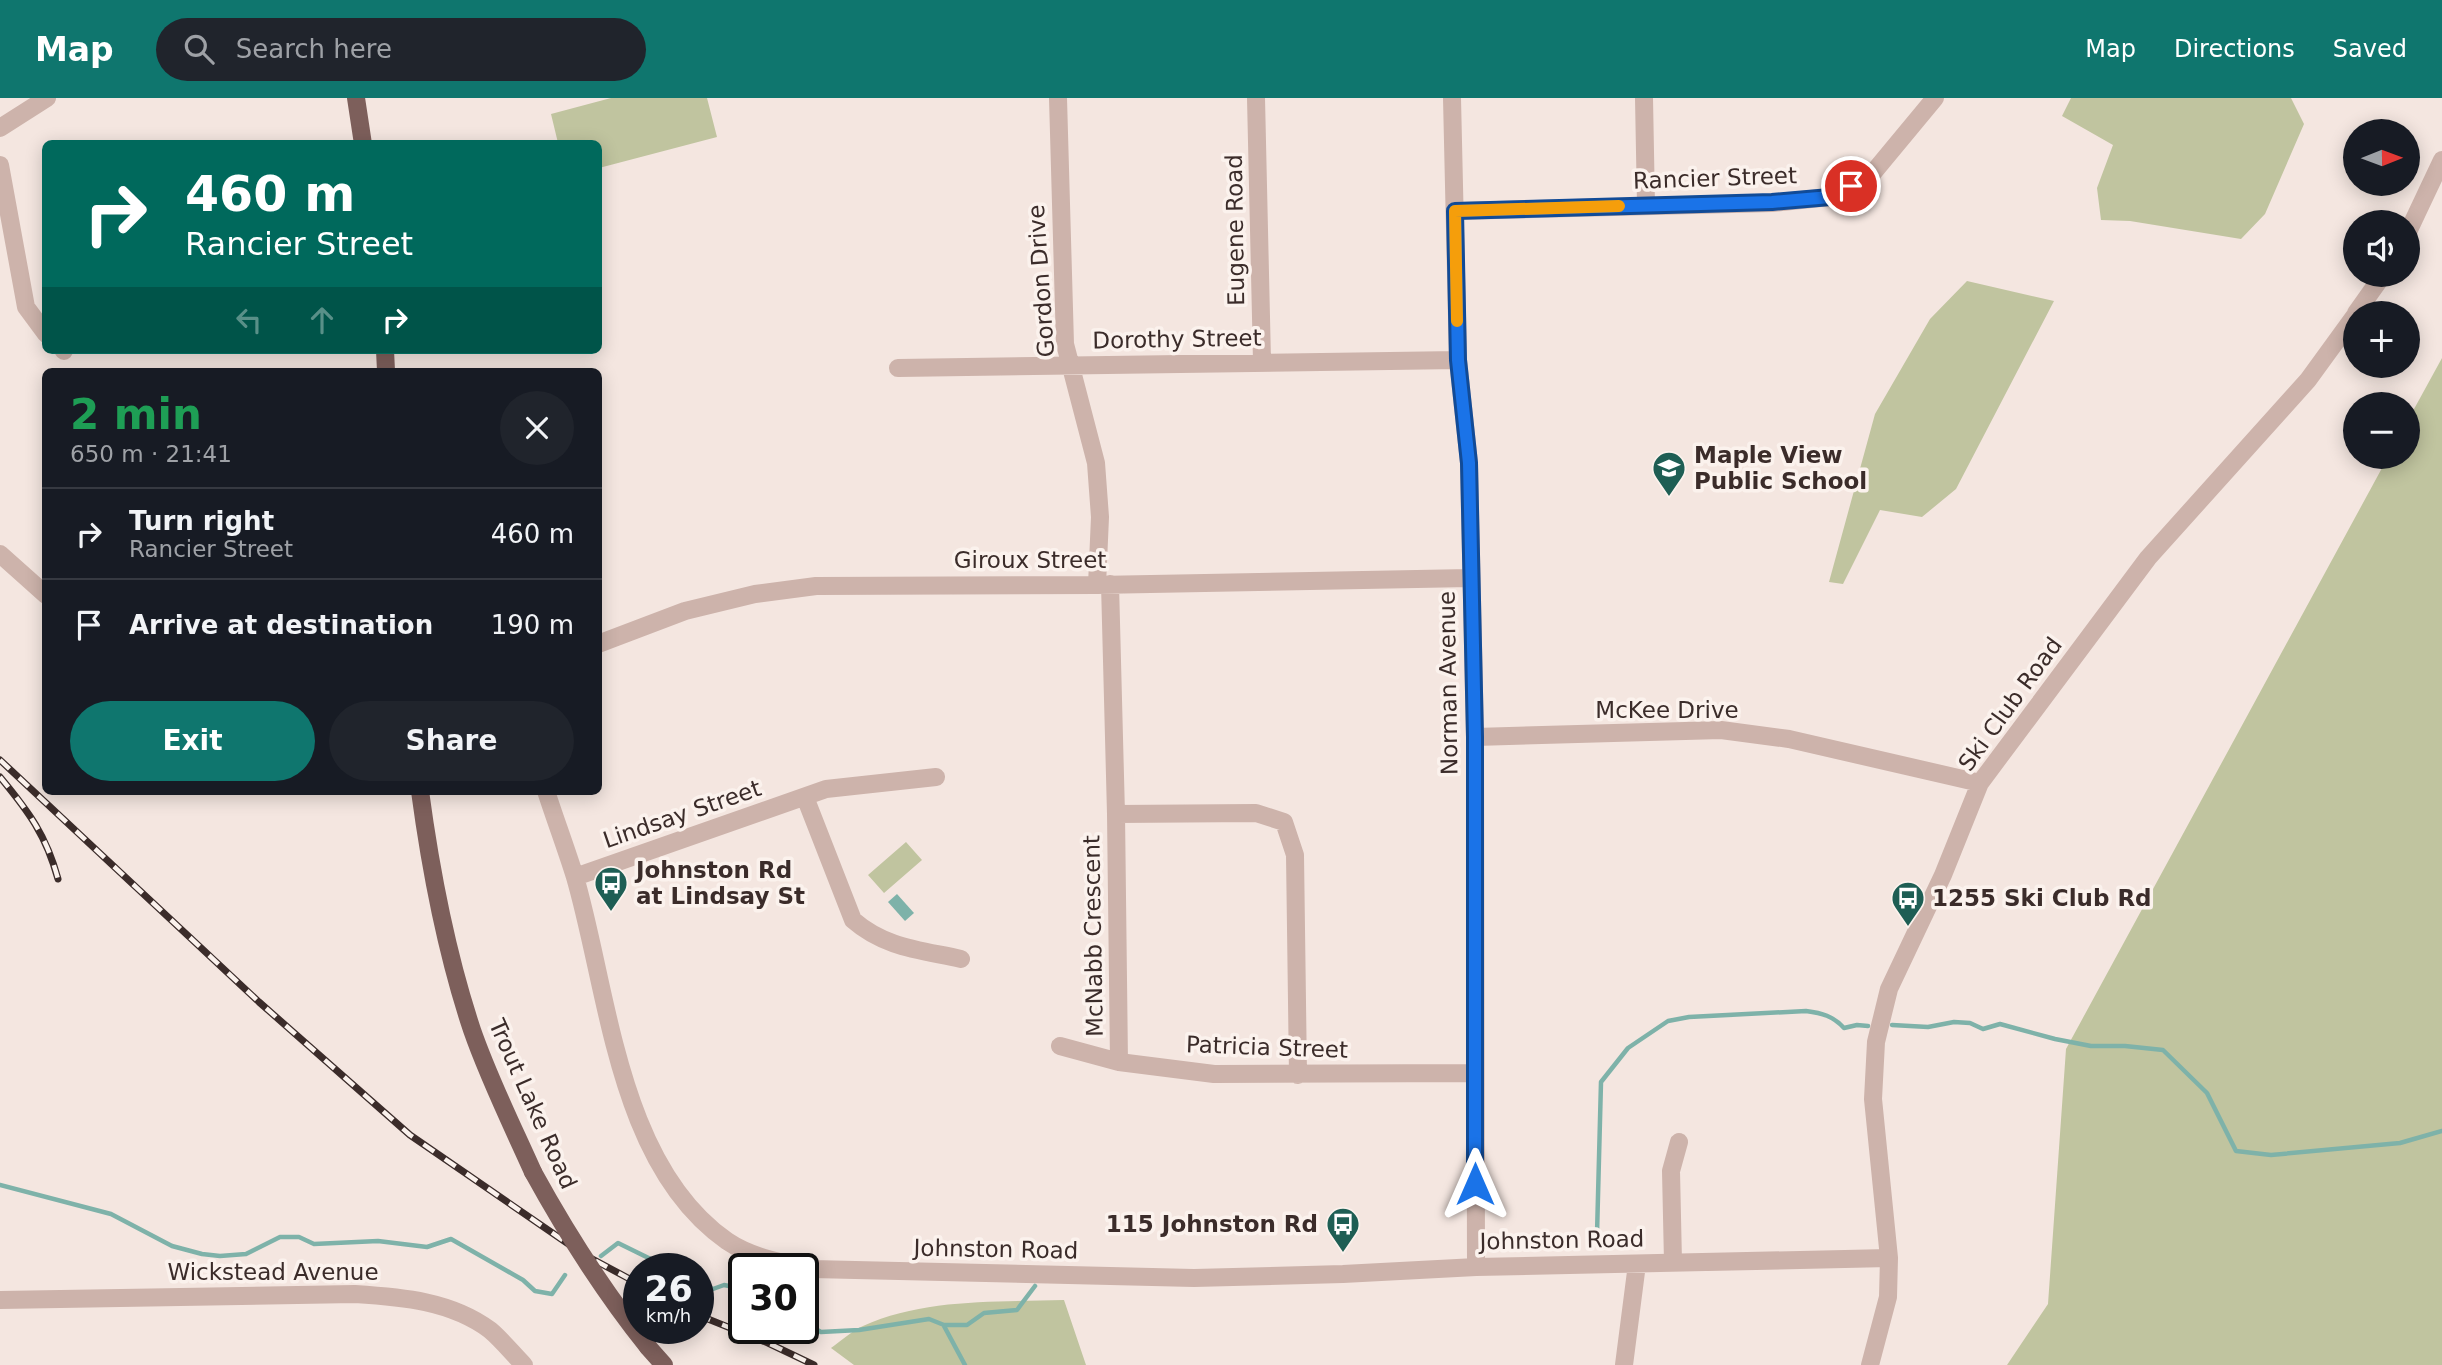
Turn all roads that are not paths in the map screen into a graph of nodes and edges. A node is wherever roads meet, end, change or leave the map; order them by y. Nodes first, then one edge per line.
1 (47, 98) edge
2 (356, 98) edge
3 (1058, 98) edge
4 (1256, 98) edge
5 (1452, 98) edge
6 (1644, 98) edge
7 (1926, 101) edge
8 (0, 128) edge
9 (362, 140) edge
10 (2442, 160) edge
11 (0, 165) edge
12 (1646, 205) junction
13 (2418, 210) edge
14 (1455, 211) junction
15 (42, 329) edge
16 (2343, 332) edge
17 (1458, 360) junction
18 (1262, 361) junction
19 (1070, 366) junction
20 (898, 368) dead end
21 (0, 554) edge
22 (1470, 578) junction
23 (1103, 584) junction
24 (42, 591) edge
25 (602, 642) edge
26 (1475, 737) junction
27 (936, 777) dead end
28 (1980, 783) junction
29 (421, 795) edge
30 (547, 795) edge
31 (805, 797) junction
32 (1116, 814) junction
33 (575, 877) junction
34 (961, 959) dead end
35 (1060, 1046) dead end
36 (1119, 1062) junction
37 (1475, 1073) junction
38 (1298, 1075) junction
39 (1679, 1142) dead end
40 (1889, 1258) junction
41 (1674, 1262) junction
42 (1637, 1264) junction
43 (1476, 1267) junction
44 (0, 1300) edge
45 (524, 1365) edge
46 (664, 1365) edge
47 (1624, 1365) edge
48 (1870, 1365) edge

1 - 8 street
2 - 9 main road
3 - 19 street, Gordon Drive
4 - 18 street, Eugene Road
5 - 14 street, Norman Avenue
6 - 12 street
7 - 12 street, Rancier Street
10 - 13 street
11 - 15 street
12 - 14 street, Rancier Street
14 - 17 street, Norman Avenue
16 - 28 street, Ski Club Road
17 - 18 street, Dorothy Street
17 - 22 street, Norman Avenue
18 - 19 street, Dorothy Street
19 - 20 street, Dorothy Street
19 - 23 street, Gordon Drive
21 - 24 street
22 - 23 street, Giroux Street
22 - 26 street, Norman Avenue
23 - 25 street, Giroux Street
23 - 32 street, Gordon Drive
26 - 28 street, McKee Drive
26 - 37 street, Norman Avenue
27 - 31 street, Lindsay Street
28 - 40 street, Ski Club Road
29 - 46 main road, Trout Lake Road, bridge
30 - 33 street, Johnston Road
31 - 33 street, Lindsay Street
31 - 34 street
32 - 36 street, McNabb Crescent
32 - 38 street, McNabb Crescent
33 - 43 street, Johnston Road
35 - 36 street, Patricia Street
36 - 38 street, Patricia Street
37 - 38 street, Patricia Street
37 - 43 street, Norman Avenue
39 - 41 street
40 - 41 street, Johnston Road
40 - 48 street, Ski Club Road
41 - 42 street, Johnston Road
42 - 43 street, Johnston Road
42 - 47 street
44 - 45 street, Wickstead Avenue

